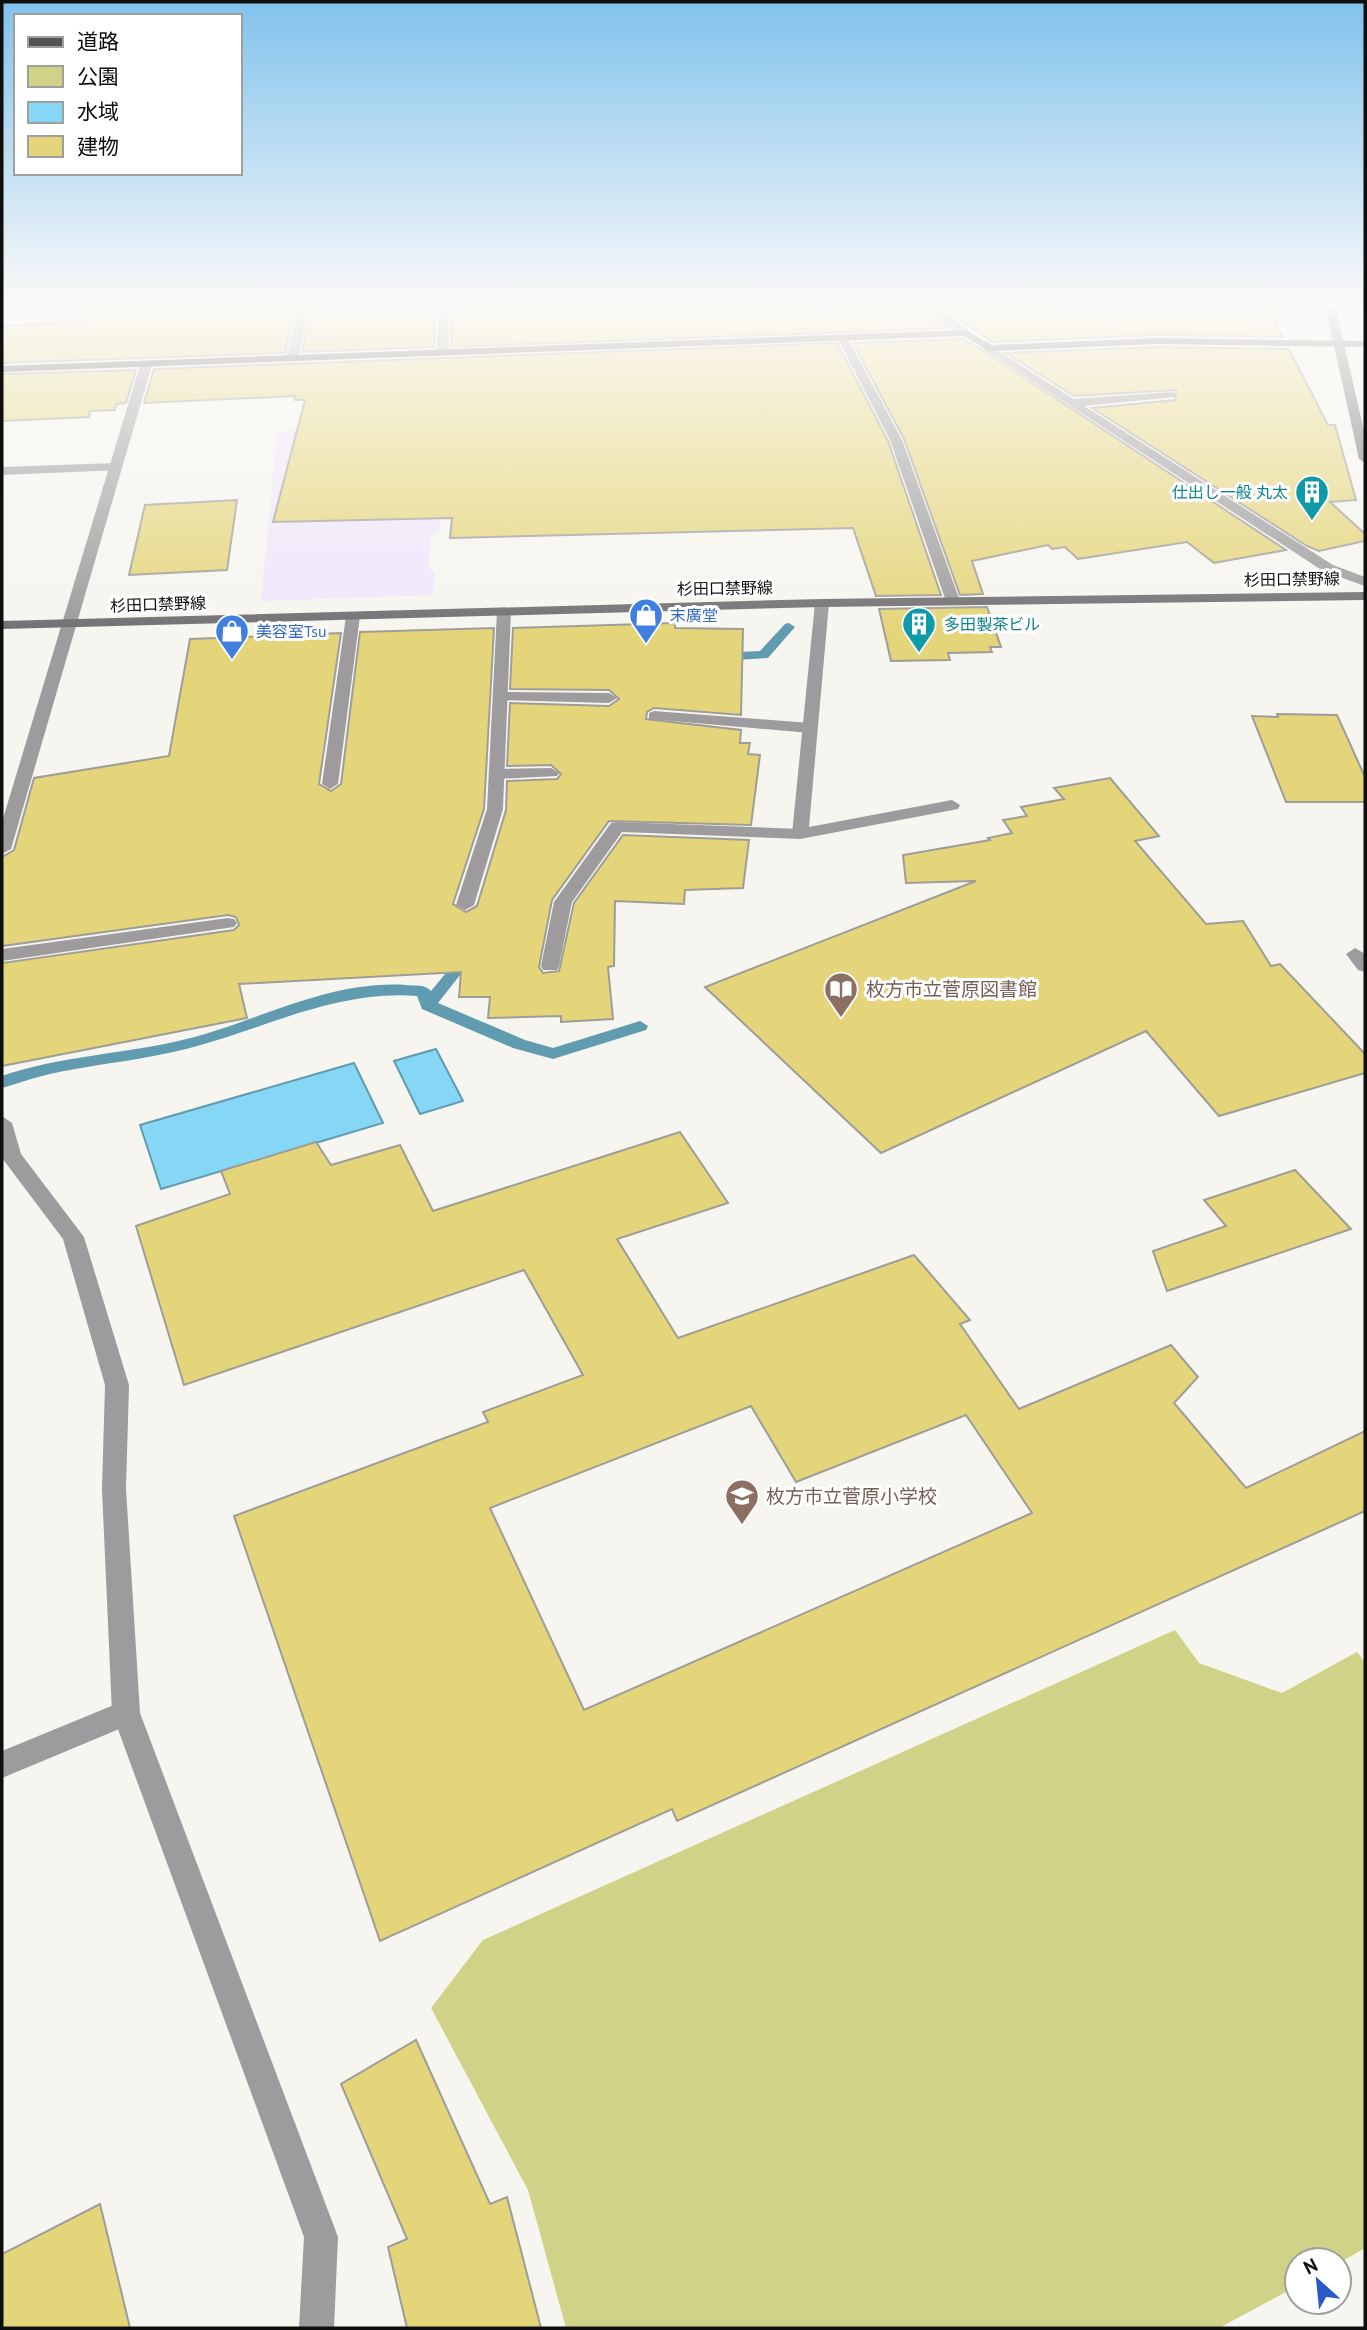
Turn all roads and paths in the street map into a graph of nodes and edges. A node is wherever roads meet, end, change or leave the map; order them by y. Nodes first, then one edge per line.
1 (132, 414) edge
2 (882, 414) edge
3 (1090, 414) edge
4 (1354, 414) edge
5 (1365, 459) edge
6 (116, 467) junction
7 (2, 471) edge
8 (1365, 582) edge
9 (1365, 596) edge
10 (953, 601) junction
11 (822, 603) junction
12 (504, 611) junction
13 (353, 616) junction
14 (69, 624) junction
15 (2, 625) edge
16 (499, 697) junction
17 (609, 698) dead end
18 (654, 716) dead end
19 (810, 727) junction
20 (551, 773) dead end
21 (496, 774) junction
22 (330, 784) dead end
23 (952, 805) dead end
24 (5, 830) edge
25 (800, 834) junction
26 (2, 849) edge
27 (465, 905) dead end
28 (228, 923) dead end
29 (2, 955) edge
30 (550, 966) dead end
31 (2, 1123) edge
32 (7, 1158) edge
33 (126, 1713) junction
34 (2, 1765) edge
35 (317, 2328) edge

1 - 6 street
2 - 10 street
3 - 8 street
4 - 5 main road
6 - 7 street
6 - 14 street
9 - 10 main road, 杉田口禁野線
10 - 11 main road, 杉田口禁野線
11 - 12 main road, 杉田口禁野線
11 - 19 street
12 - 13 main road, 杉田口禁野線
12 - 16 street
13 - 14 main road, 杉田口禁野線
13 - 22 street
14 - 15 main road, 杉田口禁野線
14 - 24 street
16 - 17 street
16 - 21 street
18 - 19 street
19 - 25 street
20 - 21 street
21 - 27 street
23 - 25 street
24 - 26 street
25 - 30 street
28 - 29 street
31 - 32 street
32 - 33 street
33 - 34 street
33 - 35 street

